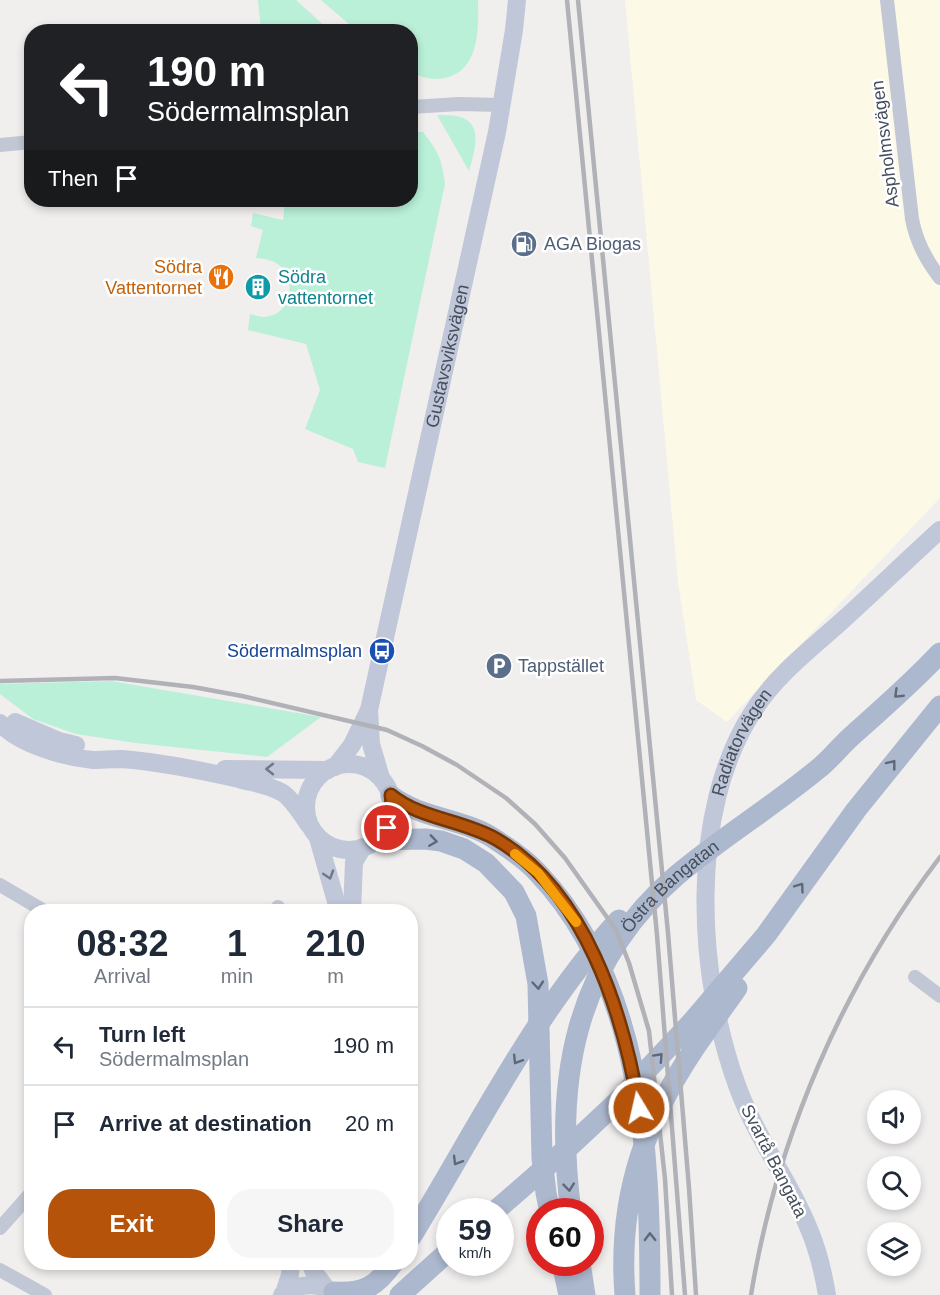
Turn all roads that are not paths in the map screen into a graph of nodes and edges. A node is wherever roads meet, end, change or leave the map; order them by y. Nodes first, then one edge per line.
1 (517, 0) edge
2 (887, 0) edge
3 (501, 105) junction
4 (418, 107) edge
5 (24, 143) edge
6 (0, 145) edge
7 (940, 278) edge
8 (940, 530) edge
9 (940, 653) edge
10 (940, 706) edge
11 (369, 710) junction
12 (0, 715) edge
13 (0, 723) edge
14 (121, 759) junction
15 (332, 768) junction
16 (199, 770) junction
17 (386, 787) junction
18 (775, 795) junction
19 (313, 831) junction
20 (369, 844) junction
21 (0, 885) edge
22 (32, 904) edge
23 (336, 904) edge
24 (352, 904) edge
25 (766, 935) junction
26 (915, 977) dead end
27 (940, 996) edge
28 (719, 1028) joint
29 (510, 1198) edge
30 (547, 1198) edge
31 (570, 1198) edge
32 (24, 1201) edge
33 (418, 1225) edge
34 (0, 1228) edge
35 (436, 1263) edge
36 (0, 1270) edge
37 (291, 1270) edge
38 (314, 1270) edge
39 (387, 1270) edge
40 (565, 1276) edge
41 (582, 1276) edge
42 (333, 1292) edge
43 (403, 1292) edge
44 (283, 1294) edge
45 (45, 1295) edge
46 (569, 1295) edge
47 (585, 1295) edge
48 (626, 1295) edge
49 (650, 1295) edge
50 (827, 1295) edge

1 - 3 street, Gustavsviksvägen
2 - 7 street, Aspholmsvägen
3 - 4 street
3 - 11 street, Gustavsviksvägen
5 - 6 street
8 - 28 street, Radiatorvägen
9 -> 18 main road
25 -> 10 main road
11 - 15 street, Gustavsviksvägen
11 - 17 street, Gustavsviksvägen
12 - 14 street
13 - 14 street
14 - 16 street
15 -> 16 street
15 - 17 street
15 - 19 street
16 - 19 street
17 - 20 street
49 -> 17 main road
18 -> 31 main road, Östra Bangatan
18 -> 33 main road
19 - 20 street
19 -> 23 street
20 - 24 street
20 -> 30 main road
21 - 22 street
29 -> 25 main road
25 - 48 main road
26 - 27 street
28 - 50 street, Svartå Bangata
32 - 34 street
35 - 43 main road
36 - 45 street
37 - 44 street
38 - 42 street
39 - 42 main road
40 - 46 main road
41 - 47 main road
42 - 44 street

